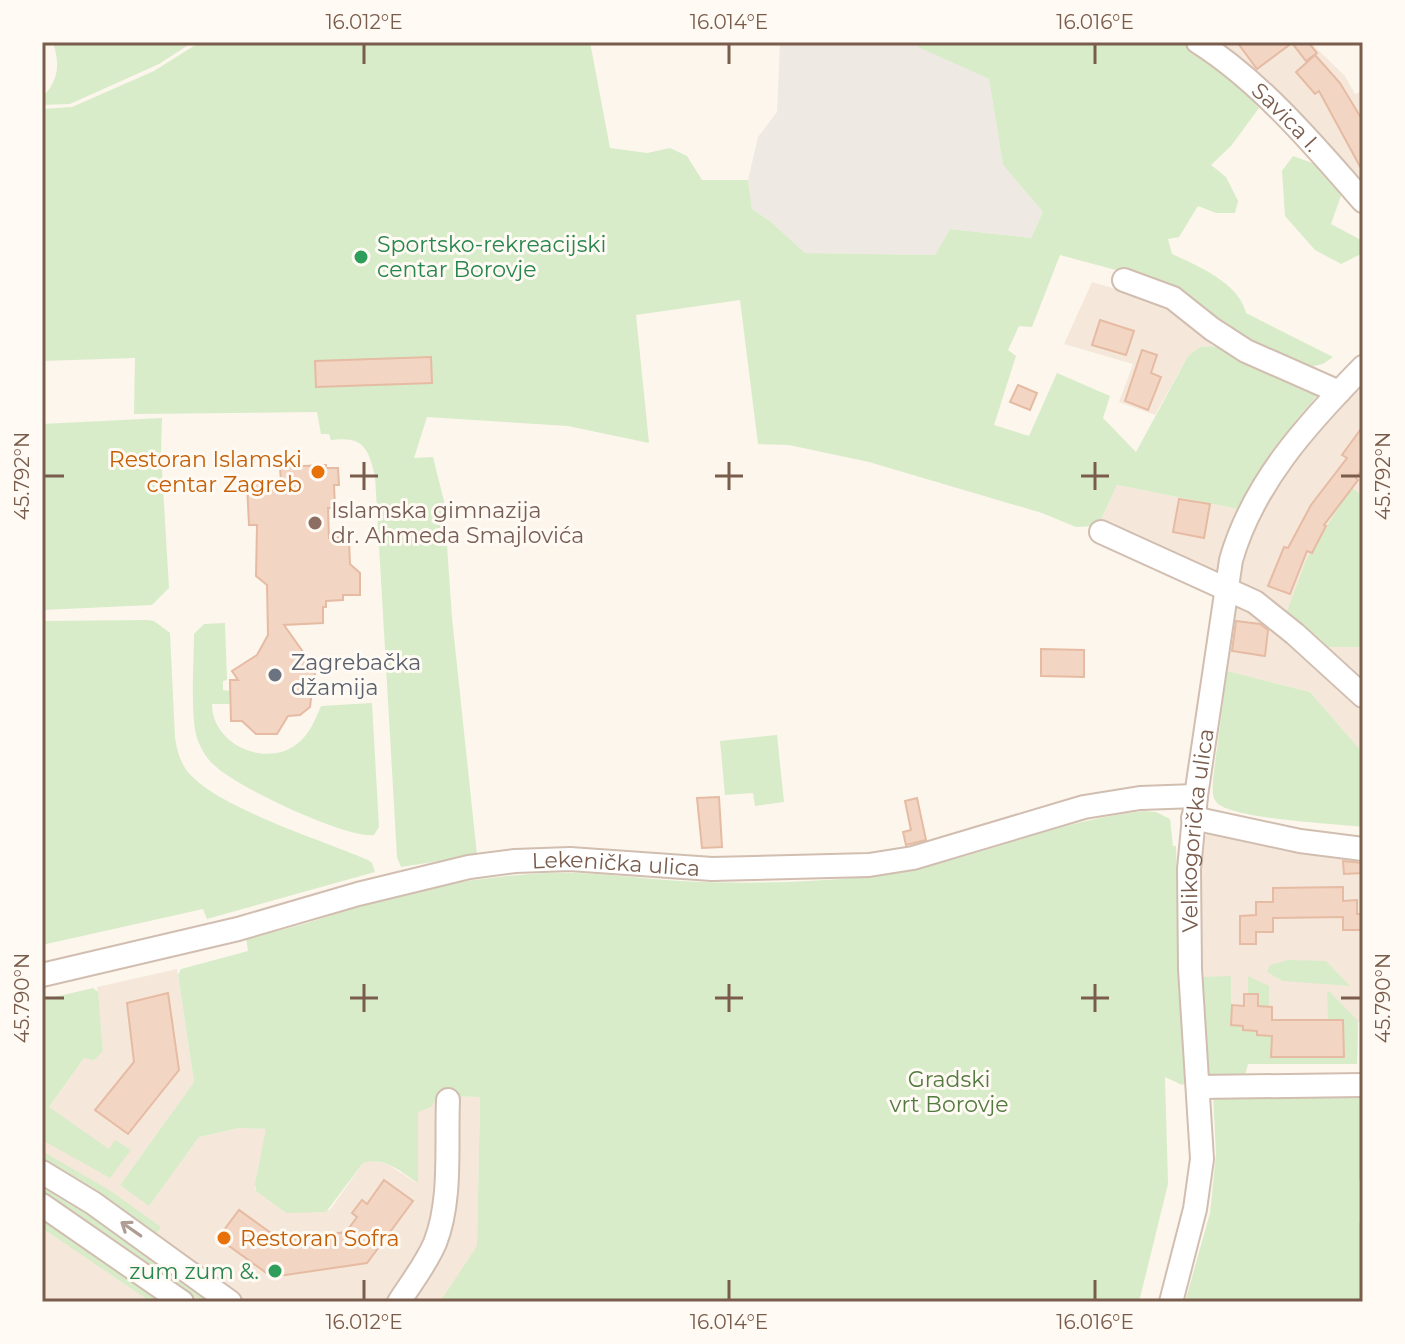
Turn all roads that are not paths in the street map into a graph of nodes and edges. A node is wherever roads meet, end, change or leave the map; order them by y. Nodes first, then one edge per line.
1 (1198, 42) edge
2 (1363, 201) edge
3 (1124, 280) dead end
4 (1363, 367) edge
5 (1339, 392) junction
6 (1101, 532) dead end
7 (1225, 588) junction
8 (1363, 696) edge
9 (1194, 807) junction
10 (1363, 849) edge
11 (42, 975) edge
12 (1363, 1085) edge
13 (1198, 1087) junction
14 (448, 1100) dead end
15 (42, 1172) edge
16 (42, 1205) edge
17 (182, 1302) edge
18 (230, 1302) edge
19 (399, 1302) edge
20 (1171, 1302) edge

1 - 2 street, Savica I.
3 - 5 street
4 - 5 street, Velikogorička ulica
5 - 7 street, Velikogorička ulica
6 - 7 street
7 - 8 street
7 - 9 street, Velikogorička ulica
9 - 10 street, Lekenička ulica
9 - 11 street, Lekenička ulica
9 - 13 street, Velikogorička ulica
12 - 13 street
13 - 20 street, Velikogorička ulica
14 - 19 street
18 -> 15 street
16 - 17 street

